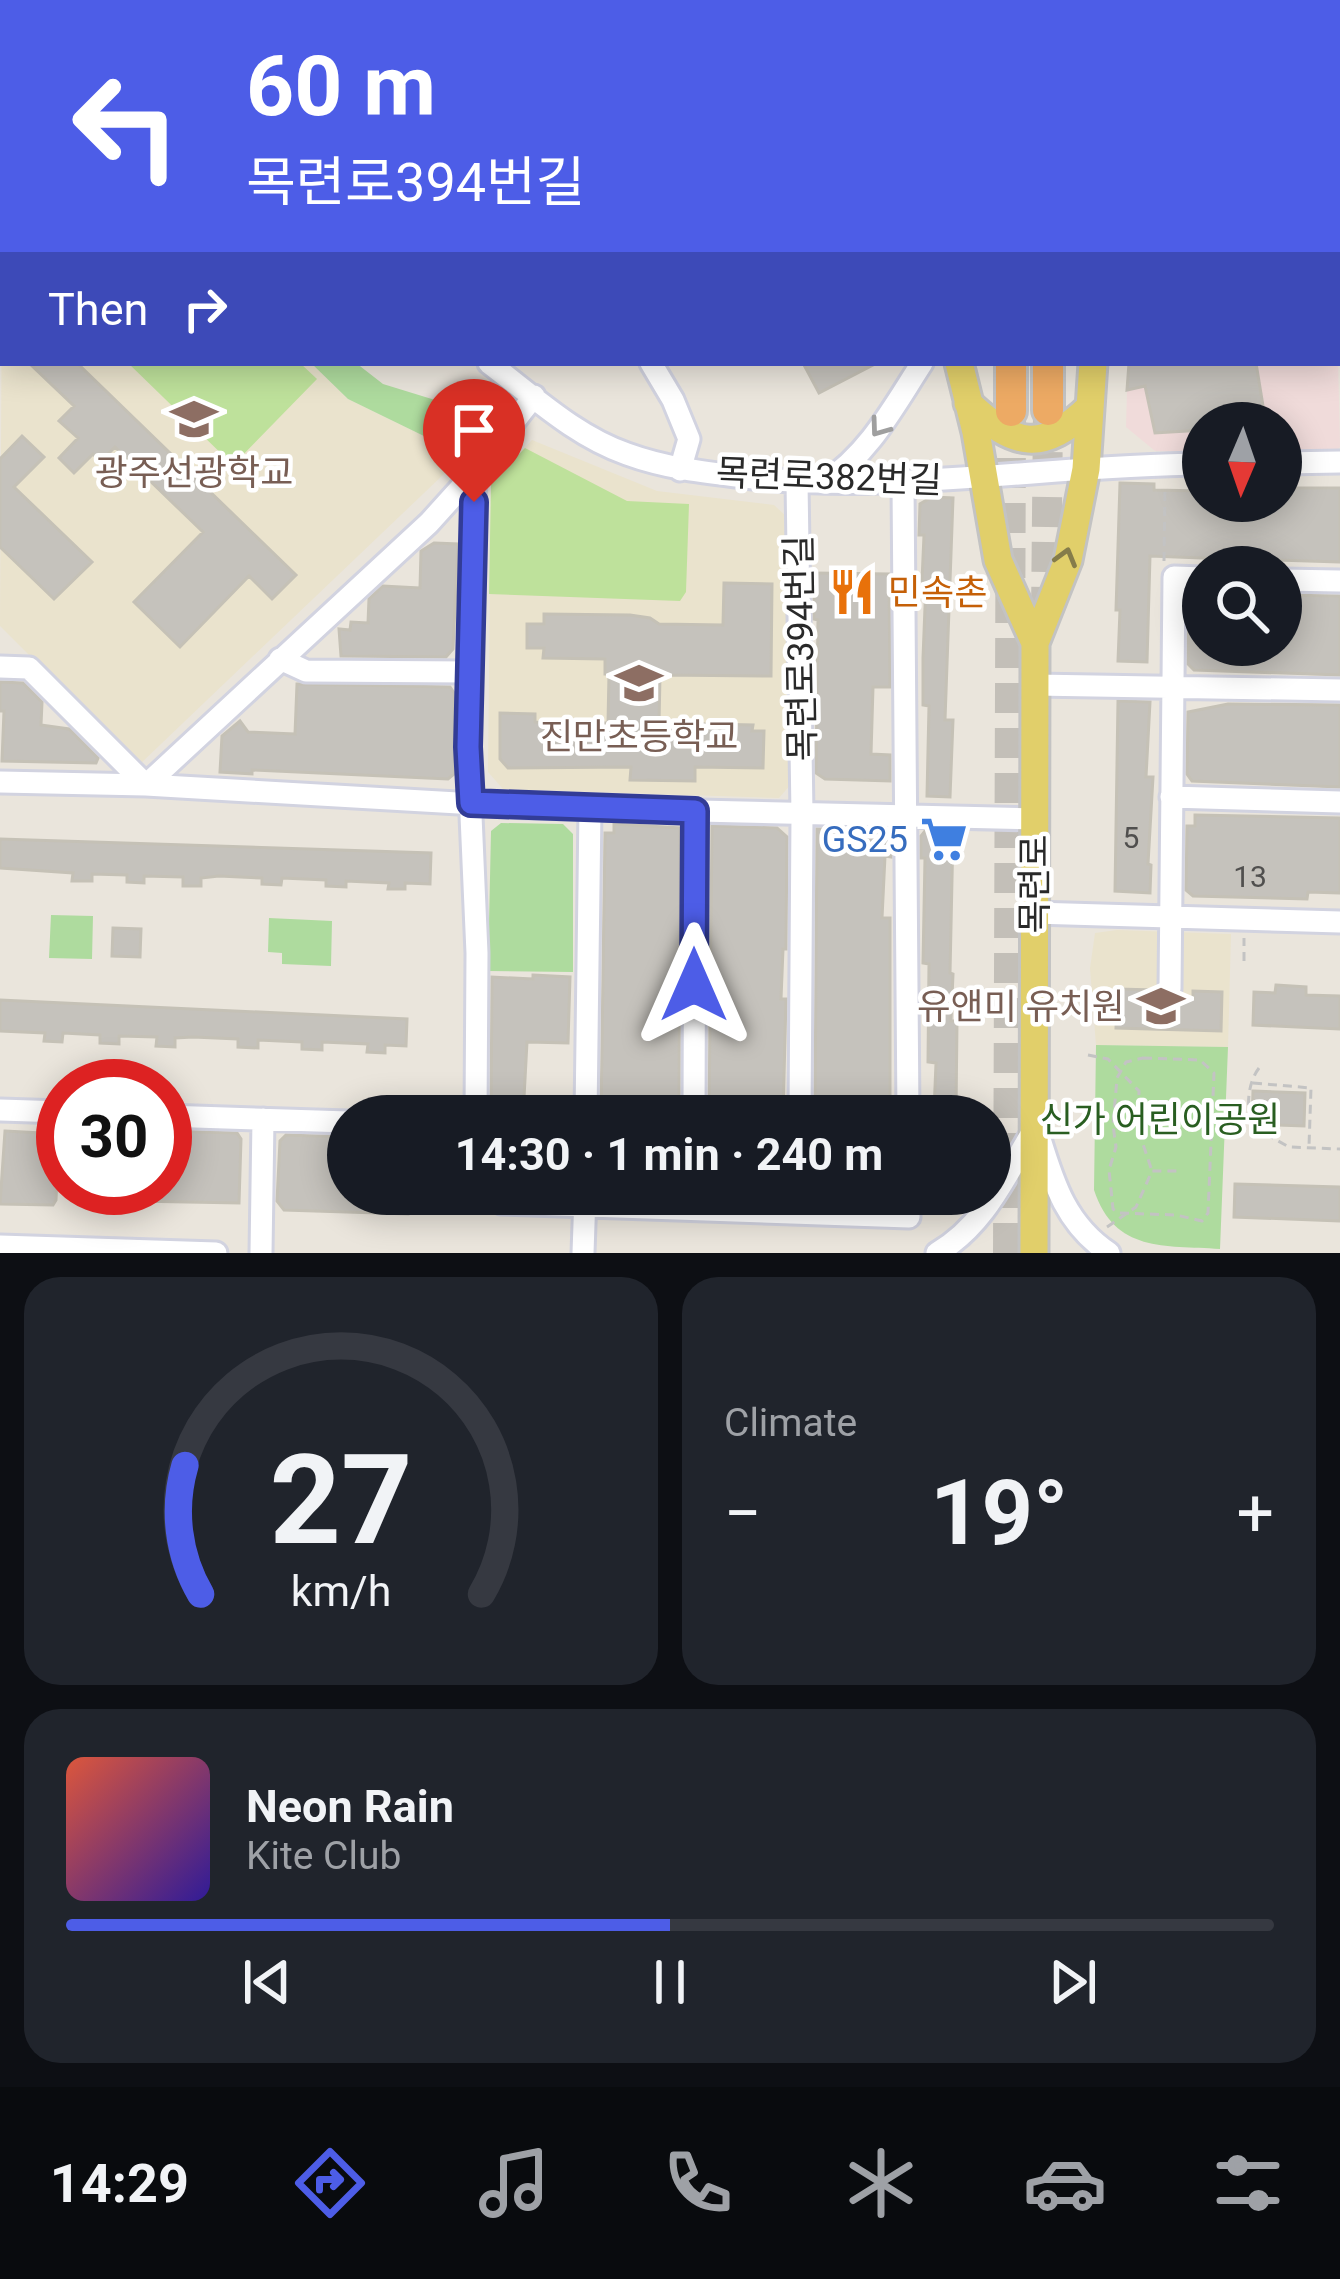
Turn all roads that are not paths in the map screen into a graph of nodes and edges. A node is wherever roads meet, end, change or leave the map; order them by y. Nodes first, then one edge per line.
1 (493, 366) edge
2 (653, 366) edge
3 (920, 366) edge
4 (959, 366) edge
5 (1011, 366) edge
6 (1048, 366) edge
7 (1093, 366) edge
8 (534, 396) junction
9 (968, 404) junction
10 (1090, 406) junction
11 (1048, 410) tunnel mouth
12 (1011, 411) tunnel mouth
13 (1340, 462) edge
14 (1302, 463) edge
15 (1182, 465) edge
16 (1085, 469) junction
17 (680, 470) junction
18 (475, 472) junction
19 (982, 478) junction
20 (797, 482) junction
21 (825, 483) junction
22 (903, 483) junction
23 (1182, 577) edge
24 (1302, 580) edge
25 (1340, 581) edge
26 (1036, 643) junction
27 (280, 659) junction
28 (0, 667) edge
29 (470, 672) junction
30 (1034, 685) junction
31 (1171, 686) junction
32 (1340, 690) edge
33 (0, 782) edge
34 (146, 785) junction
35 (1171, 797) junction
36 (1340, 802) edge
37 (471, 803) junction
38 (590, 808) junction
39 (695, 811) junction
40 (802, 814) junction
41 (905, 815) junction
42 (1034, 819) junction
43 (1034, 914) junction
44 (1169, 916) junction
45 (1340, 922) edge
46 (1170, 989) dead end
47 (476, 1095) edge
48 (586, 1095) edge
49 (694, 1095) edge
50 (800, 1095) edge
51 (908, 1095) edge
52 (0, 1110) edge
53 (36, 1111) edge
54 (192, 1117) edge
55 (263, 1119) junction
56 (327, 1121) edge
57 (1036, 1126) junction
58 (584, 1215) edge
59 (0, 1246) edge
60 (216, 1253) edge
61 (261, 1253) edge
62 (583, 1253) edge
63 (937, 1253) edge
64 (1034, 1253) edge
65 (1109, 1253) edge

1 - 8 street, 목련로382번길
2 - 17 street
3 -> 21 street
4 - 9 main road, 목련로
5 - 12 highway
6 - 11 highway
7 - 10 main road, 목련로
8 - 17 street, 목련로382번길
8 - 18 street
9 - 10 main road
9 - 19 main road, 목련로
10 - 16 main road, 목련로
13 - 14 street
15 - 16 street, 목련로382번길
16 - 19 street, 목련로382번길
26 -> 16 main road, 목련로
17 - 20 street, 목련로382번길
18 - 27 street
18 - 29 street
19 - 22 street, 목련로382번길
19 - 26 main road, 목련로
20 - 21 street, 목련로382번길
20 - 40 street, 목련로394번길
21 - 22 street, 목련로382번길
22 - 41 street
23 - 31 street
24 - 25 street
26 - 30 main road, 목련로
27 - 29 street
27 - 34 street
28 - 34 street
29 - 37 street
30 - 31 street
30 - 42 main road, 목련로
31 - 32 street
31 - 35 street
33 - 34 street, 목련로394번길
34 - 37 street, 목련로394번길
35 - 36 street
35 - 44 street
37 - 38 street, 목련로394번길
37 - 47 street
38 - 39 street, 목련로394번길
38 - 48 street
39 - 40 street, 목련로394번길
39 - 49 street
40 - 41 street, 목련로394번길
40 - 50 street, 목련로394번길
41 - 42 street, 목련로394번길
41 - 51 street
42 - 43 main road, 목련로
43 - 44 street
43 - 57 main road, 목련로
44 - 45 street
44 - 46 street
52 - 53 street
54 - 55 street
55 - 56 street
55 - 61 street
57 - 63 street
57 - 64 main road, 목련로
57 - 65 street, 목련로
58 - 62 street
59 - 60 street

